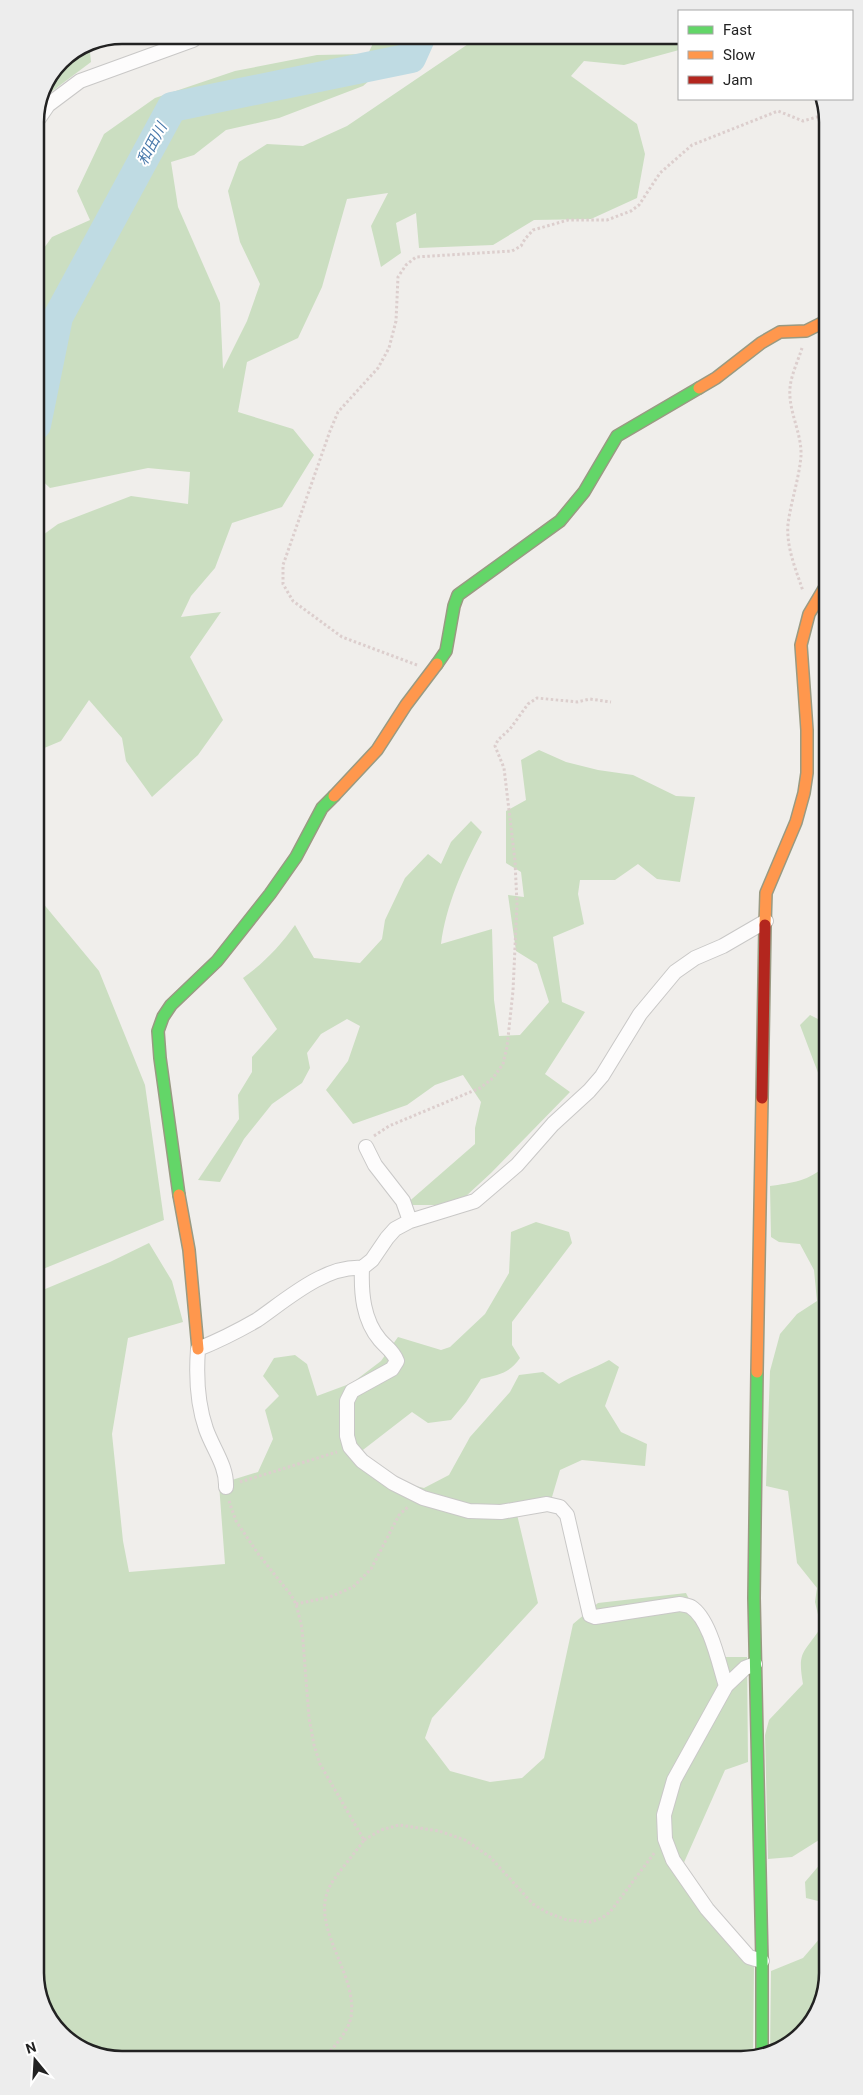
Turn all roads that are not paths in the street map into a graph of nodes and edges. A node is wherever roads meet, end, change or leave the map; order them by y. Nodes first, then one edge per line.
1 (181, 44) edge
2 (45, 109) edge
3 (819, 324) edge
4 (819, 596) edge
5 (766, 921) junction
6 (366, 1147) road end
7 (410, 1221) junction
8 (362, 1268) junction
9 (198, 1349) junction
10 (226, 1487) road end
11 (756, 1664) junction
12 (726, 1686) junction
13 (762, 1960) junction
14 (762, 2048) edge

1 - 2 street
3 - 9 street
4 - 5 street
5 - 7 street
5 - 11 street
6 - 7 street
7 - 8 street
8 - 9 street
8 - 12 street
9 - 10 street
11 - 12 street
11 - 13 street
12 - 13 street
13 - 14 street

